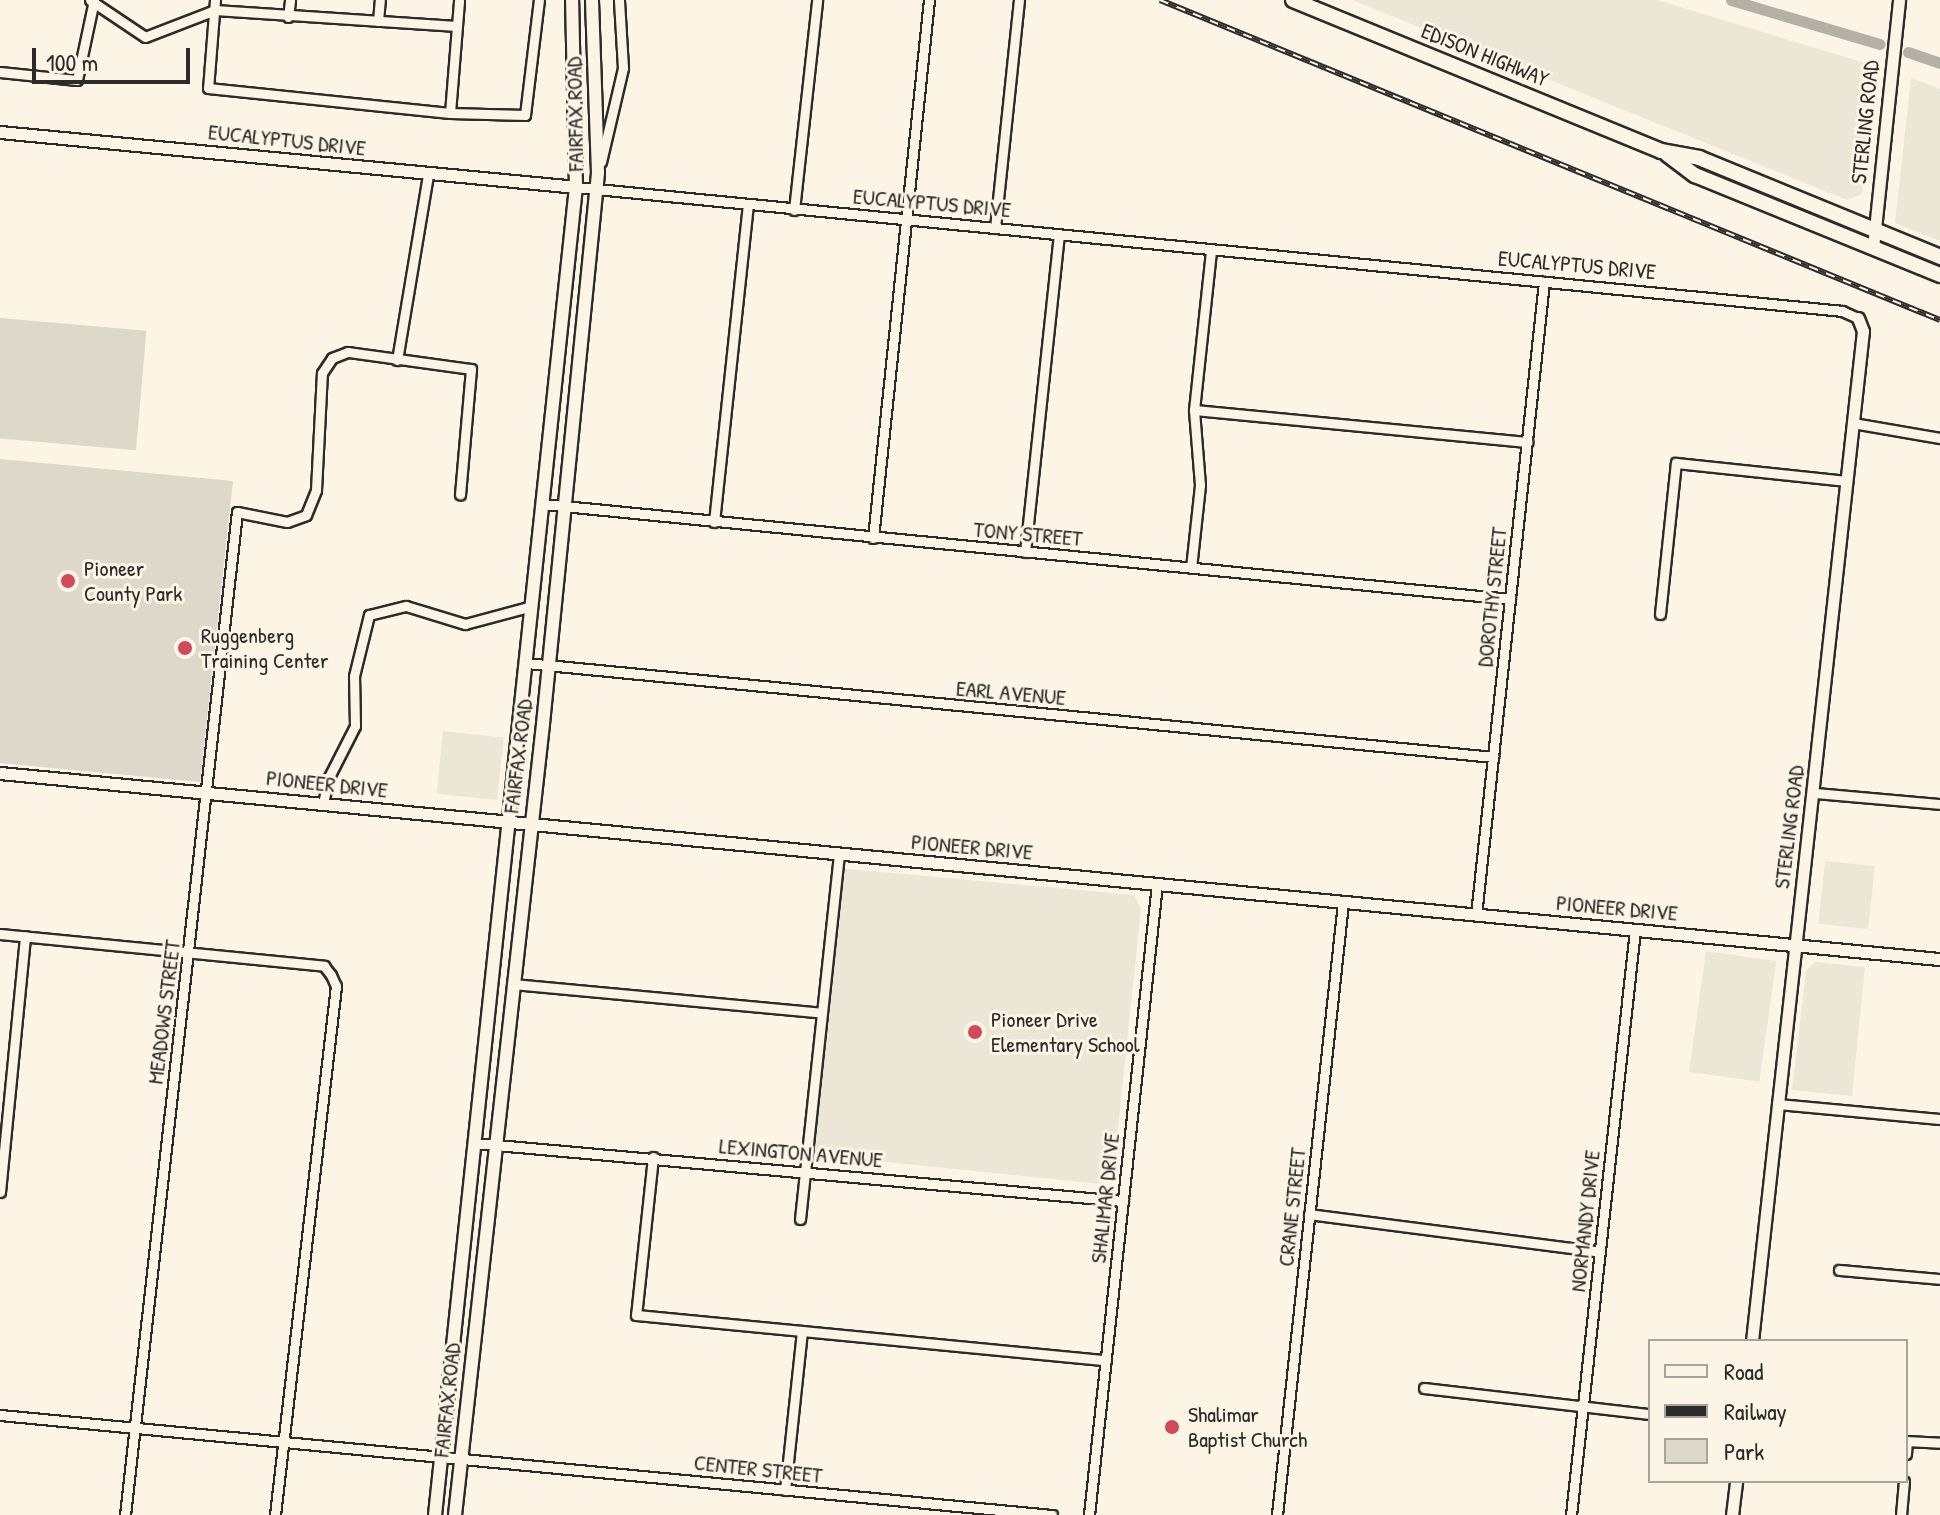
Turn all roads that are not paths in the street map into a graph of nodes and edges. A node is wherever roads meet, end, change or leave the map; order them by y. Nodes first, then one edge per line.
1 (92, 0) edge
2 (290, 0) edge
3 (380, 0) edge
4 (459, 0) edge
5 (539, 0) edge
6 (572, 0) edge
7 (592, 0) edge
8 (619, 0) edge
9 (817, 0) edge
10 (929, 0) edge
11 (1019, 0) edge
12 (1293, 0) edge
13 (1899, 0) edge
14 (215, 5) edge
15 (288, 17) junction
16 (378, 21) junction
17 (456, 26) junction
18 (0, 72) edge
19 (450, 113) junction
20 (0, 132) edge
21 (1661, 151) junction
22 (598, 173) junction
23 (428, 175) junction
24 (576, 187) junction
25 (594, 189) junction
26 (748, 206) junction
27 (794, 210) junction
28 (907, 221) junction
29 (995, 228) junction
30 (1874, 230) junction
31 (1059, 236) junction
32 (1873, 248) junction
33 (1211, 250) junction
34 (1940, 257) edge
35 (1940, 275) edge
36 (1544, 282) junction
37 (1858, 318) joint
38 (397, 360) junction
39 (1194, 410) junction
40 (1853, 423) junction
41 (1940, 438) edge
42 (1527, 442) junction
43 (1847, 481) junction
44 (460, 495) dead end
45 (543, 504) junction
46 (564, 507) junction
47 (714, 522) junction
48 (873, 538) junction
49 (1025, 552) junction
50 (1191, 568) junction
51 (1510, 599) junction
52 (532, 606) junction
53 (1660, 614) dead end
54 (526, 663) junction
55 (549, 666) junction
56 (1493, 757) junction
57 (0, 773) edge
58 (208, 792) junction
59 (1814, 793) junction
60 (323, 803) junction
61 (1940, 804) edge
62 (509, 821) junction
63 (530, 823) junction
64 (839, 854) junction
65 (1157, 884) junction
66 (1343, 902) junction
67 (1476, 915) junction
68 (1635, 930) junction
69 (0, 934) edge
70 (25, 936) junction
71 (1794, 945) junction
72 (189, 952) junction
73 (1940, 959) edge
74 (512, 984) junction
75 (822, 1013) junction
76 (1777, 1104) junction
77 (1940, 1119) edge
78 (474, 1143) junction
79 (495, 1145) junction
80 (653, 1157) junction
81 (805, 1171) junction
82 (0, 1192) edge
83 (1123, 1201) junction
84 (1309, 1214) junction
85 (800, 1219) dead end
86 (1600, 1252) junction
87 (1839, 1270) dead end
88 (1940, 1279) edge
89 (802, 1331) junction
90 (1752, 1339) edge
91 (1106, 1360) junction
92 (1424, 1388) dead end
93 (1583, 1405) junction
94 (1648, 1414) edge
95 (0, 1415) edge
96 (134, 1427) junction
97 (1908, 1441) edge
98 (283, 1442) junction
99 (1940, 1443) edge
100 (441, 1456) junction
101 (461, 1458) junction
102 (1736, 1483) edge
103 (1904, 1483) edge
104 (785, 1490) junction
105 (125, 1515) edge
106 (275, 1515) edge
107 (435, 1515) edge
108 (455, 1515) edge
109 (1052, 1515) edge
110 (1089, 1515) edge
111 (1277, 1515) edge
112 (1571, 1515) edge
113 (1732, 1515) edge
114 (1901, 1515) edge

1 - 14 street
1 - 18 street
2 - 15 street
3 - 16 street
4 - 17 street
5 - 19 street
6 - 24 main road, FAIRFAX ROAD
7 - 22 main road, FAIRFAX ROAD
8 - 22 street
9 - 27 street
10 - 28 street
11 - 29 street
12 - 21 main road, EDISON HIGHWAY
13 - 30 street, STERLING ROAD
14 - 15 street
14 - 19 street
15 - 16 street
16 - 17 street
17 - 19 street
20 - 23 street, EUCALYPTUS DRIVE
21 - 30 main road, EDISON HIGHWAY
21 - 32 main road, EDISON HIGHWAY
22 - 25 main road, FAIRFAX ROAD
23 - 24 street, EUCALYPTUS DRIVE
23 - 38 street
24 - 25 street, EUCALYPTUS DRIVE
24 - 45 main road, FAIRFAX ROAD
25 - 26 street, EUCALYPTUS DRIVE
25 - 46 main road, FAIRFAX ROAD
26 - 27 street, EUCALYPTUS DRIVE
26 - 47 street
27 - 28 street, EUCALYPTUS DRIVE
28 - 29 street, EUCALYPTUS DRIVE
28 - 48 street
29 - 31 street, EUCALYPTUS DRIVE
30 - 32 street, STERLING ROAD
30 - 34 main road, EDISON HIGHWAY
31 - 33 street, EUCALYPTUS DRIVE
31 - 49 street
32 - 35 main road, EDISON HIGHWAY
33 - 36 street, EUCALYPTUS DRIVE
33 - 39 street
36 - 37 street, EUCALYPTUS DRIVE
36 - 42 street, DOROTHY STREET
37 - 40 street, STERLING ROAD
38 - 44 street
38 - 58 street, MEADOWS STREET
39 - 42 street
39 - 50 street
40 - 41 street
40 - 43 street, STERLING ROAD
42 - 51 street, DOROTHY STREET
43 - 53 street
43 - 59 street, STERLING ROAD
45 - 46 street, TONY STREET
45 - 52 main road, FAIRFAX ROAD
46 - 47 street, TONY STREET
46 - 55 main road, FAIRFAX ROAD
47 - 48 street, TONY STREET
48 - 49 street, TONY STREET
49 - 50 street, TONY STREET
50 - 51 street, TONY STREET
51 - 56 street, DOROTHY STREET
52 - 54 main road, FAIRFAX ROAD
52 - 60 street
54 - 55 street, EARL AVENUE
54 - 62 main road, FAIRFAX ROAD
55 - 56 street, EARL AVENUE
55 - 63 main road, FAIRFAX ROAD
56 - 67 street, DOROTHY STREET
57 - 58 street, PIONEER DRIVE
58 - 60 street, PIONEER DRIVE
58 - 72 street, MEADOWS STREET
59 - 61 street
59 - 71 street, STERLING ROAD
60 - 62 street, PIONEER DRIVE
62 - 63 street, PIONEER DRIVE
62 - 78 main road, FAIRFAX ROAD
63 - 64 street, PIONEER DRIVE
63 - 74 main road, FAIRFAX ROAD
64 - 65 street, PIONEER DRIVE
64 - 75 street
65 - 66 street, PIONEER DRIVE
65 - 83 street, SHALIMAR DRIVE
66 - 67 street, PIONEER DRIVE
66 - 84 street, CRANE STREET
67 - 68 street, PIONEER DRIVE
68 - 71 street, PIONEER DRIVE
68 - 86 street, NORMANDY DRIVE
69 - 70 street
70 - 72 street
70 - 82 street
71 - 73 street, PIONEER DRIVE
71 - 76 street, STERLING ROAD
72 - 96 street, MEADOWS STREET
72 - 98 street
74 - 75 street
74 - 79 main road, FAIRFAX ROAD
75 - 81 street
76 - 77 street
76 - 90 street, STERLING ROAD
78 - 79 street, LEXINGTON AVENUE
78 - 100 main road, FAIRFAX ROAD
79 - 80 street, LEXINGTON AVENUE
79 - 101 main road, FAIRFAX ROAD
80 - 81 street, LEXINGTON AVENUE
80 - 89 street
81 - 83 street, LEXINGTON AVENUE
81 - 85 street
83 - 91 street, SHALIMAR DRIVE
84 - 86 street
84 - 111 street, CRANE STREET
86 - 93 street, NORMANDY DRIVE
87 - 88 street
89 - 91 street
89 - 104 street
91 - 110 street, SHALIMAR DRIVE
92 - 93 street
93 - 94 street
93 - 112 street, NORMANDY DRIVE
95 - 96 street, CENTER STREET
96 - 98 street, CENTER STREET
96 - 105 street, MEADOWS STREET
97 - 99 street
98 - 100 street, CENTER STREET
98 - 106 street
100 - 101 street, CENTER STREET
100 - 107 main road, FAIRFAX ROAD
101 - 104 street, CENTER STREET
101 - 108 main road, FAIRFAX ROAD
102 - 113 street
103 - 114 street
104 - 109 street, CENTER STREET

